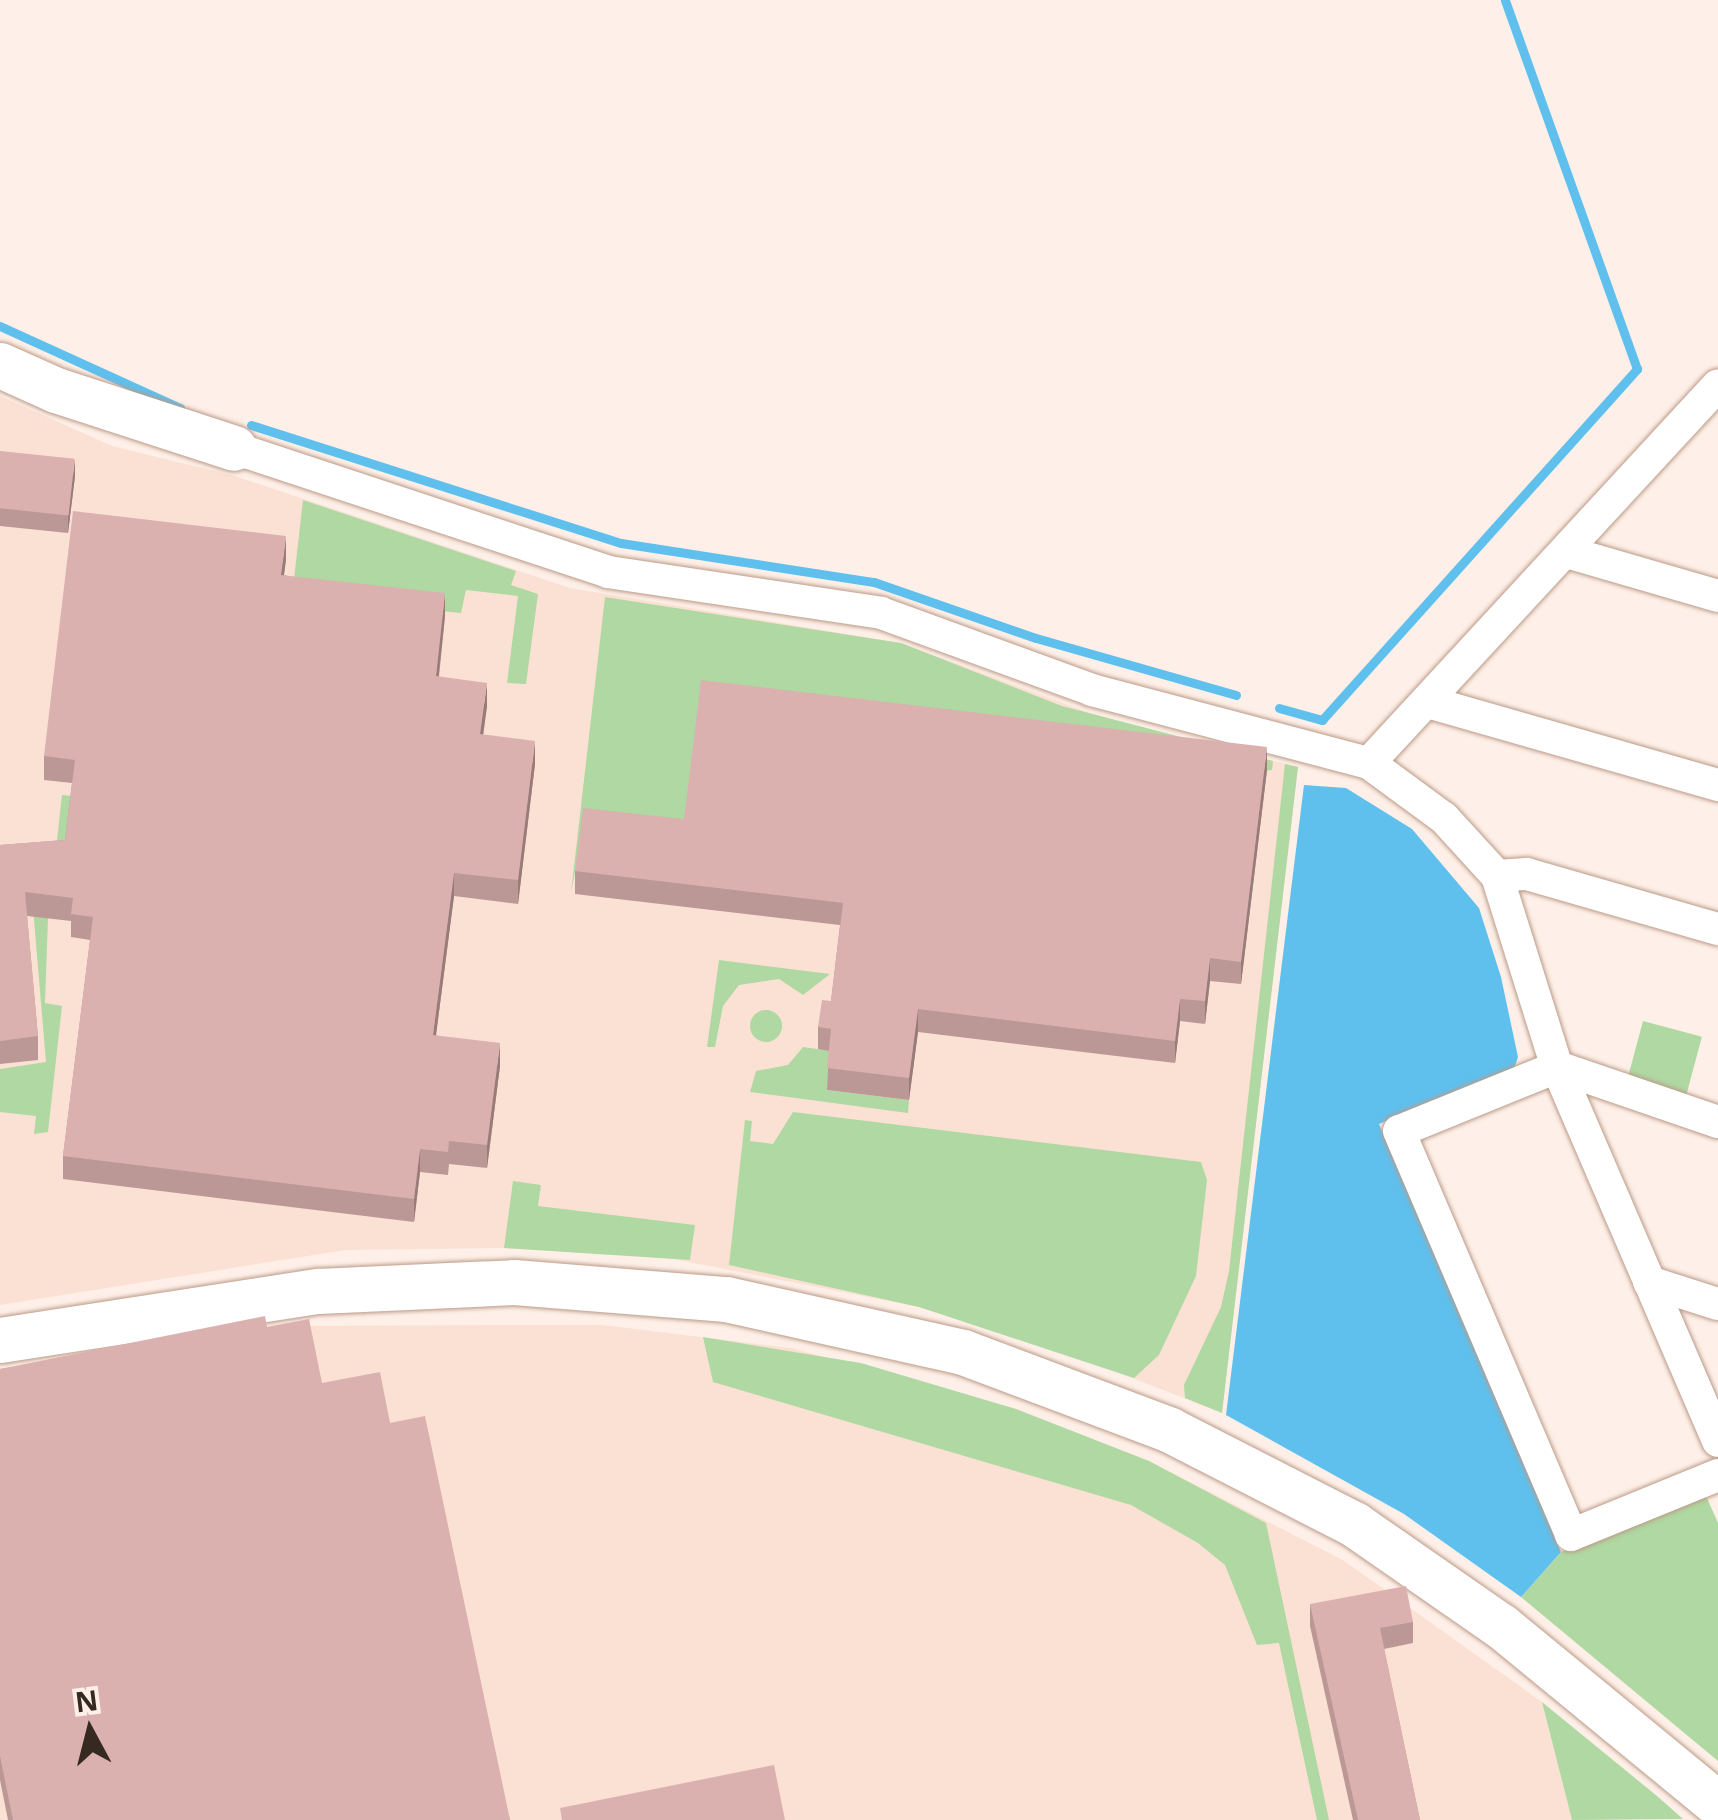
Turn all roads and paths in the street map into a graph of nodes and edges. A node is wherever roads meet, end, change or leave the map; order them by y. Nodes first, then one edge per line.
1 (0, 365) edge
2 (1718, 386) edge
3 (234, 448) joint
4 (1566, 552) junction
5 (1718, 596) edge
6 (1428, 702) junction
7 (1369, 763) junction
8 (1718, 785) edge
9 (1497, 876) junction
10 (1718, 929) edge
11 (1557, 1066) junction
12 (1718, 1122) edge
13 (1648, 1282) junction
14 (1718, 1304) edge
15 (0, 1340) edge
16 (1718, 1441) edge
17 (1718, 1475) edge
18 (1718, 1804) edge

1 - 3 street
2 - 4 street
3 - 7 street
4 - 5 street
4 - 6 street
6 - 7 street
6 - 8 street
7 - 9 street
9 - 10 street
9 - 11 street
11 - 12 street
11 - 13 street
11 - 17 street
13 - 14 street
13 - 16 street
15 - 18 street

